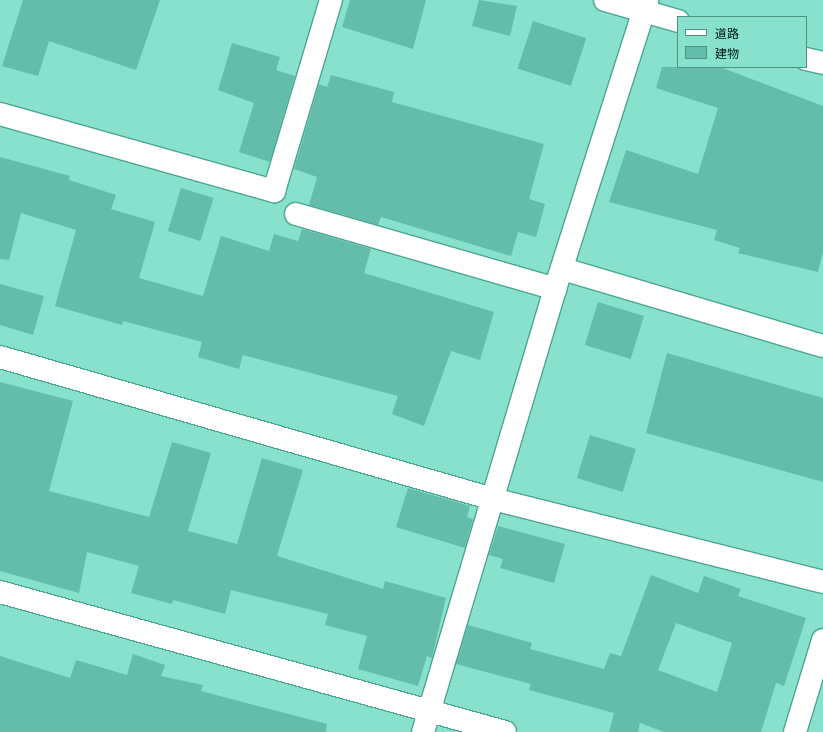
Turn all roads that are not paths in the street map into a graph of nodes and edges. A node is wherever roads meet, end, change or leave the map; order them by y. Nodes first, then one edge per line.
1 (331, 0) edge
2 (605, 0) edge
3 (646, 6) edge
4 (677, 21) edge
5 (807, 58) edge
6 (823, 64) edge
7 (0, 114) edge
8 (296, 214) dead end
9 (563, 269) junction
10 (555, 289) junction
11 (823, 346) edge
12 (0, 357) edge
13 (493, 499) junction
14 (823, 582) edge
15 (0, 592) edge
16 (823, 640) edge
17 (430, 711) junction
18 (423, 732) edge
19 (505, 732) edge
20 (795, 732) edge

1 - 7 street
2 - 3 street
3 - 4 street
3 - 9 street
5 - 6 street
8 - 10 street
9 - 10 street
9 - 11 street
10 - 13 street
12 - 13 street
13 - 14 street
13 - 17 street
15 - 17 street
16 - 20 street
17 - 18 street
17 - 19 street

